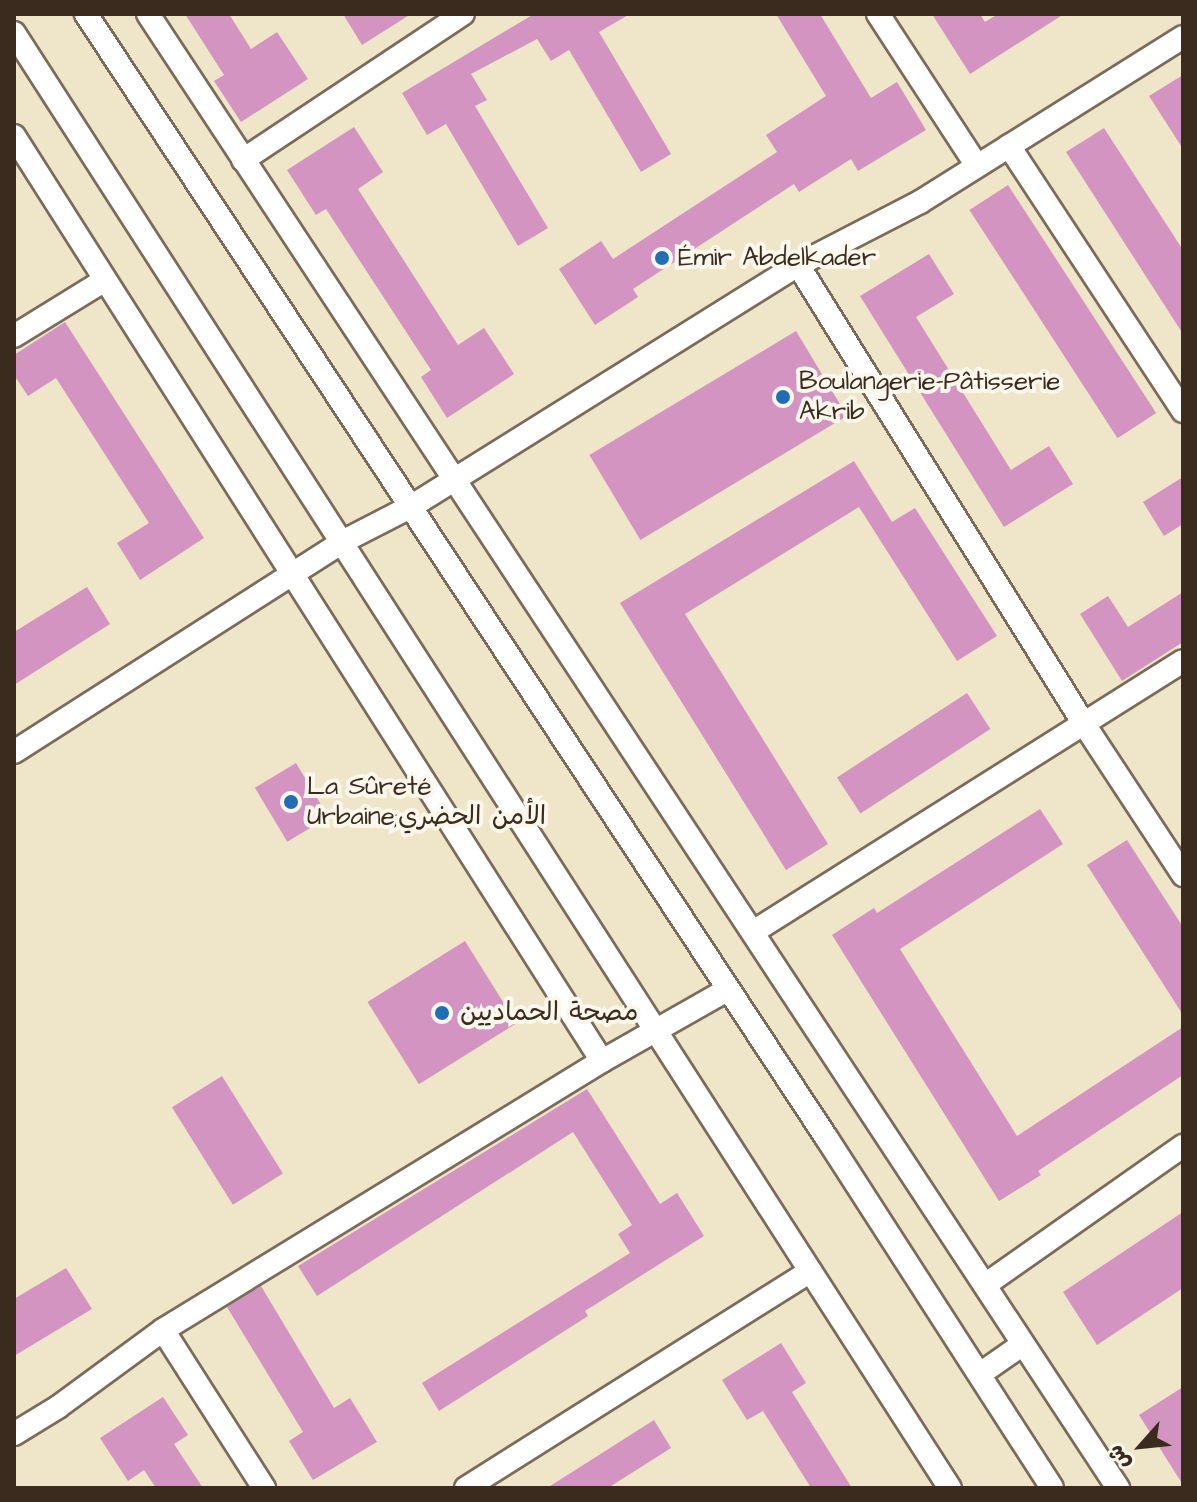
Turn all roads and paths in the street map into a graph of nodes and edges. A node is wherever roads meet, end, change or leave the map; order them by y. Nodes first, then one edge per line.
1 (86, 14) edge
2 (148, 14) edge
3 (463, 14) edge
4 (878, 14) edge
5 (14, 33) edge
6 (1183, 37) edge
7 (14, 136) edge
8 (1009, 146) junction
9 (243, 160) junction
10 (977, 166) junction
11 (798, 265) junction
12 (105, 280) junction
13 (14, 336) edge
14 (1183, 411) edge
15 (453, 479) junction
16 (412, 506) junction
17 (342, 542) junction
18 (293, 575) junction
19 (1183, 661) edge
20 (1084, 724) junction
21 (14, 752) edge
22 (1183, 875) edge
23 (753, 932) junction
24 (727, 990) junction
25 (655, 1030) junction
26 (602, 1061) junction
27 (1183, 1146) edge
28 (810, 1271) junction
29 (985, 1285) junction
30 (163, 1330) junction
31 (1023, 1344) junction
32 (980, 1374) junction
33 (14, 1434) edge
34 (264, 1488) edge
35 (466, 1488) edge
36 (950, 1488) edge
37 (1052, 1488) edge
38 (1118, 1488) edge

1 - 16 street
2 - 9 street
3 - 9 street
4 - 10 street
5 - 17 street
6 - 8 street
7 - 12 street
8 - 10 street
8 - 14 street
9 - 15 street
10 - 11 street
11 - 15 street
11 - 20 street
12 - 13 street
12 - 18 street
15 - 16 street
15 - 23 street
16 - 17 street
16 - 24 street
17 - 18 street
17 - 25 street
18 - 21 street
18 - 26 street
19 - 20 street
20 - 22 street
20 - 23 street
23 - 29 street
24 - 25 street
24 - 32 street
25 - 26 street
25 - 28 street
26 - 30 street
27 - 29 street
28 - 35 street
28 - 36 street
29 - 31 street
30 - 33 street
30 - 34 street
31 - 32 street
31 - 38 street
32 - 37 street

